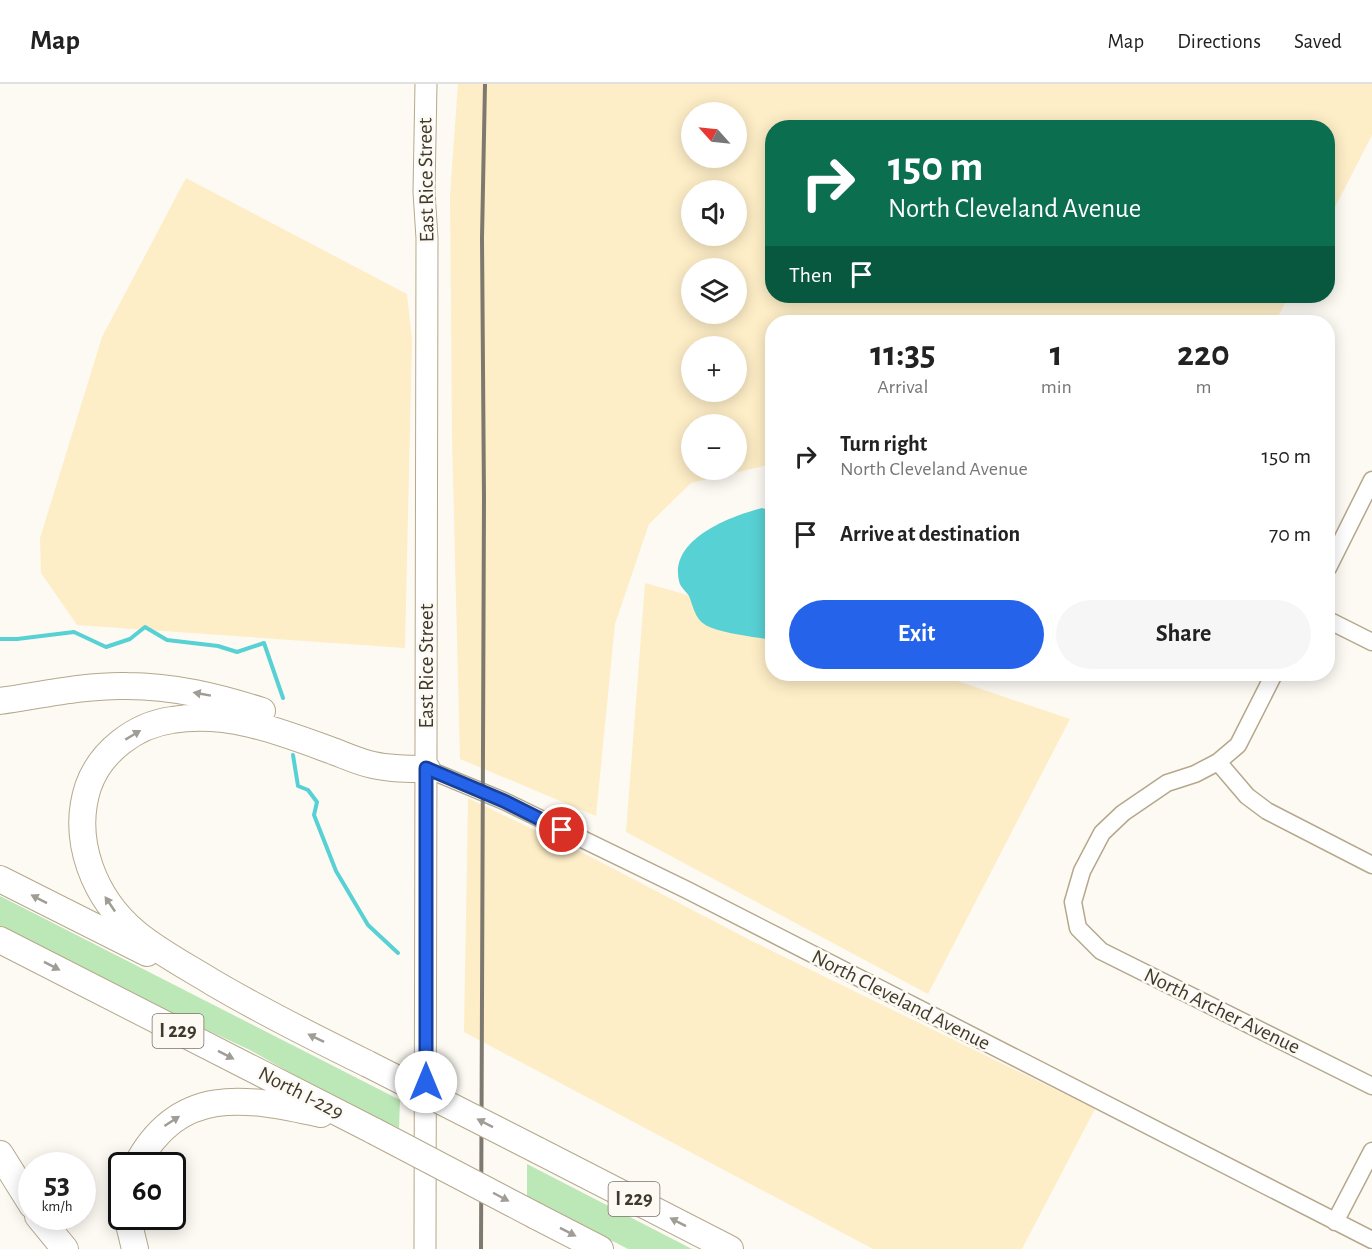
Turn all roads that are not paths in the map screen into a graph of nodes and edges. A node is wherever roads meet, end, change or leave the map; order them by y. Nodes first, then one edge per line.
1 (426, 84) edge
2 (1372, 480) edge
3 (1335, 554) edge
4 (1335, 624) edge
5 (1372, 642) edge
6 (1270, 681) edge
7 (0, 701) edge
8 (1218, 762) junction
9 (426, 768) junction
10 (1372, 865) edge
11 (0, 879) edge
12 (0, 940) edge
13 (260, 1010) junction
14 (1372, 1086) edge
15 (365, 1127) junction
16 (1372, 1151) edge
17 (143, 1152) edge
18 (0, 1154) edge
19 (18, 1183) edge
20 (1335, 1222) junction
21 (49, 1230) edge
22 (130, 1230) edge
23 (1372, 1240) edge
24 (65, 1249) edge
25 (135, 1249) edge
26 (425, 1249) edge
27 (600, 1249) edge
28 (730, 1249) edge

1 - 9 main road, East Rice Street
2 - 3 street
4 - 5 street
6 - 8 street
9 -> 7 highway
8 - 10 street
8 - 14 street, North Archer Avenue
13 -> 9 highway
9 - 20 street, North Cleveland Avenue
9 - 26 main road, East Rice Street
13 -> 11 highway, I 229
12 -> 15 highway, North I-229 / I 229
28 -> 13 highway, I 229, bridge
17 -> 15 highway
15 -> 27 highway, North I-229 / I 229, bridge
16 - 20 street
18 - 19 highway
20 - 23 street, North Cleveland Avenue
21 - 24 highway
22 - 25 highway

